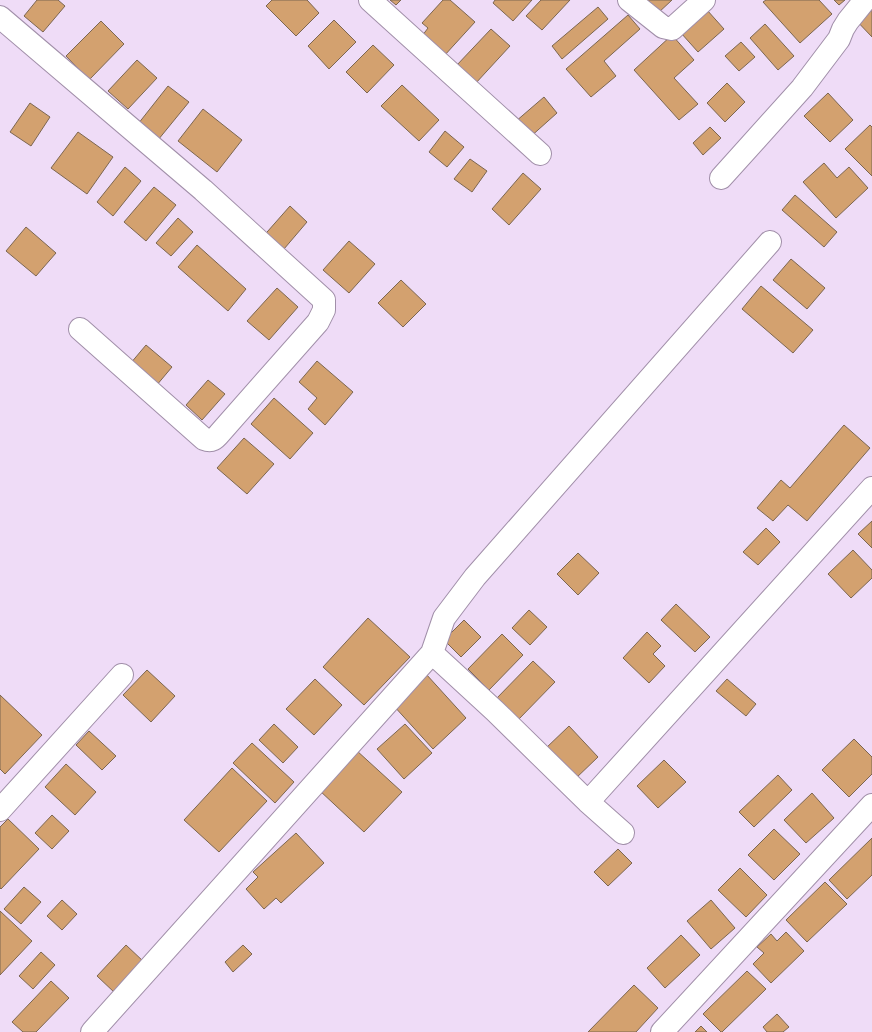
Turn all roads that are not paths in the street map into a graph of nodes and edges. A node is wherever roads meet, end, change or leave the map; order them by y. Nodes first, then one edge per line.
1 (370, 0) edge
2 (629, 0) edge
3 (704, 0) edge
4 (865, 0) edge
5 (0, 17) edge
6 (540, 154) dead end
7 (721, 178) dead end
8 (770, 242) dead end
9 (80, 329) dead end
10 (872, 488) edge
11 (432, 654) junction
12 (122, 675) dead end
13 (588, 802) junction
14 (872, 805) edge
15 (0, 810) edge
16 (623, 833) dead end
17 (92, 1032) edge
18 (662, 1032) edge

1 - 6 street
2 - 3 street
4 - 7 street
5 - 9 street
8 - 11 street
10 - 13 street
11 - 13 street
11 - 17 street
12 - 15 street
13 - 16 street
14 - 18 street

